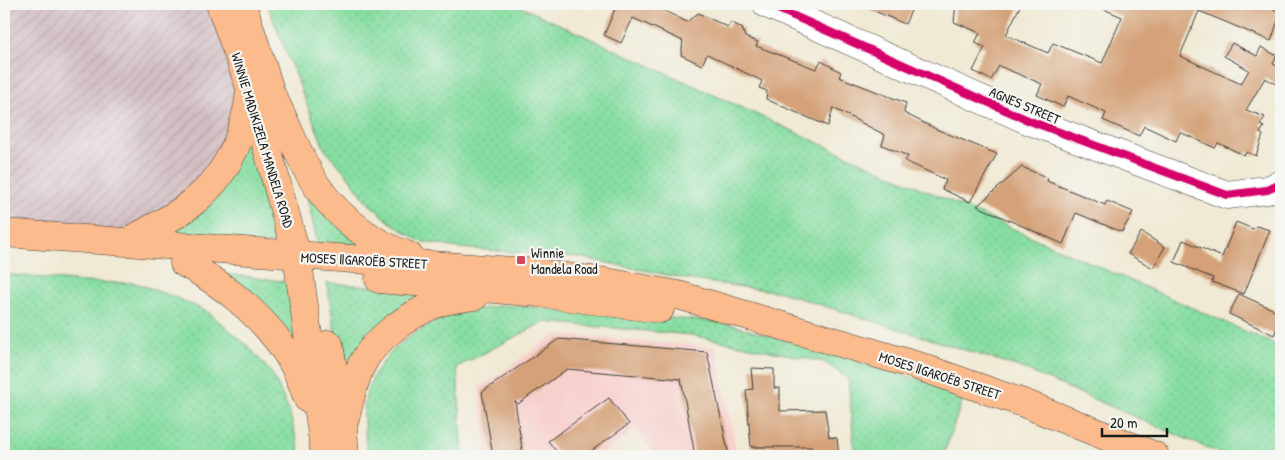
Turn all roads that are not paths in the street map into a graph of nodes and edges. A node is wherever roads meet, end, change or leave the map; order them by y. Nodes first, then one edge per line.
1 (220, 4) edge
2 (242, 4) edge
3 (768, 4) edge
4 (261, 92) junction
5 (1281, 184) edge
6 (4, 233) edge
7 (129, 241) junction
8 (4, 250) edge
9 (184, 263) junction
10 (428, 263) junction
11 (307, 265) junction
12 (501, 291) junction
13 (720, 308) junction
14 (331, 440) edge
15 (345, 456) edge
16 (1155, 456) edge

1 - 4 main road, WINNIE MADIKIZELA MANDELA ROAD
2 - 4 main road, WINNIE MADIKIZELA MANDELA ROAD
3 - 5 street, AGNES STREET
4 - 7 main road
4 - 10 main road
4 - 11 main road, WINNIE MADIKIZELA MANDELA ROAD
6 - 7 main road, MOSES ǁGAROËB STREET
7 - 11 main road, MOSES ǁGAROËB STREET
8 - 9 main road, MOSES ǁGAROËB STREET
9 - 11 main road, MOSES ǁGAROËB STREET
9 - 14 main road
10 - 11 main road, MOSES ǁGAROËB STREET
10 - 13 main road, MOSES ǁGAROËB STREET
11 - 12 main road, MOSES ǁGAROËB STREET
11 - 14 main road, WINNIE MADIKIZELA MANDELA ROAD
12 - 13 main road, MOSES ǁGAROËB STREET
12 - 14 main road
13 - 16 main road, MOSES ǁGAROËB STREET
14 - 15 main road, WINNIE MADIKIZELA MANDELA ROAD

